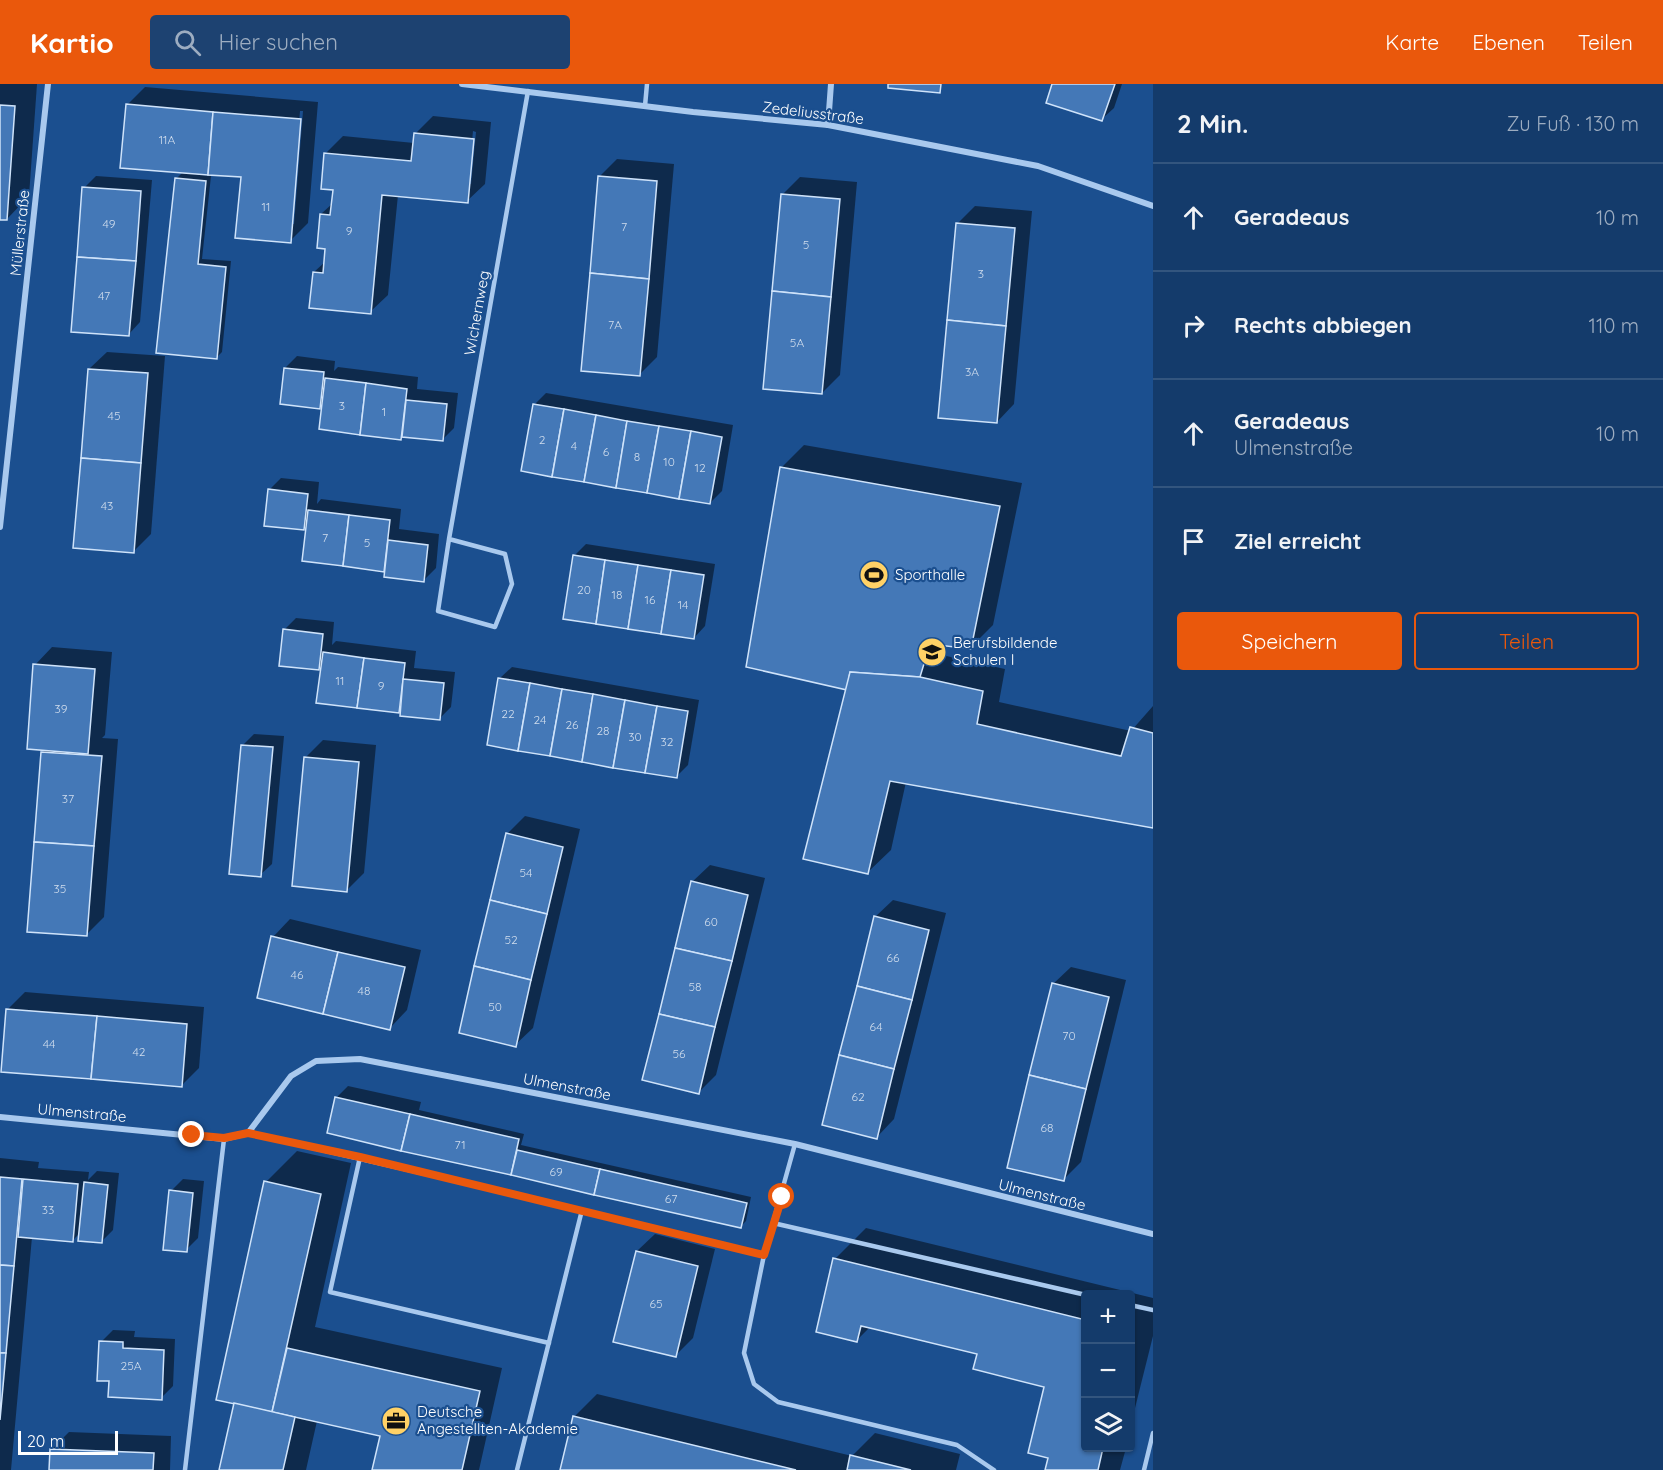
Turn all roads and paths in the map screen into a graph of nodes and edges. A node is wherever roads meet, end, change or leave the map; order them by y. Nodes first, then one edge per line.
1 (48, 84) edge
2 (462, 84) edge
3 (647, 84) edge
4 (831, 84) edge
5 (528, 92) junction
6 (645, 106) junction
7 (828, 125) junction
8 (1153, 206) edge
9 (0, 527) edge
10 (449, 539) junction
11 (0, 1117) edge
12 (248, 1133) junction
13 (224, 1138) junction
14 (795, 1144) junction
15 (360, 1157) junction
16 (582, 1210) junction
17 (773, 1223) junction
18 (1153, 1234) edge
19 (764, 1255) junction
20 (1081, 1294) edge
21 (1135, 1306) edge
22 (1153, 1310) edge
23 (549, 1343) junction
24 (1153, 1433) edge
25 (185, 1470) edge
26 (517, 1470) edge
27 (994, 1470) edge
28 (1144, 1470) edge

1 - 9 street, Müllerstraße
2 - 5 street, Zedeliusstraße
3 - 6 lane
4 - 7 street
5 - 6 street, Zedeliusstraße
5 - 10 lane, Wichernweg
6 - 7 street, Zedeliusstraße
7 - 8 street, Zedeliusstraße
10 - 10 lane, Wichernweg
11 - 13 street, Ulmenstraße
12 - 13 street, Ulmenstraße
12 - 14 street, Ulmenstraße
12 - 15 lane
13 - 25 lane
14 - 17 lane
14 - 18 street, Ulmenstraße
15 - 16 lane
15 - 23 lane
16 - 19 lane
16 - 23 lane
17 - 19 lane
17 - 20 lane
19 - 27 lane
21 - 22 lane
23 - 26 lane
24 - 28 lane

